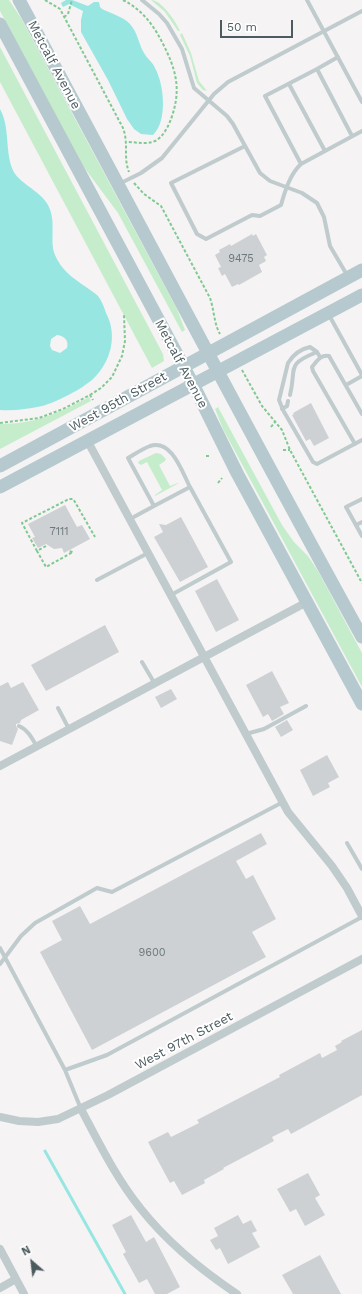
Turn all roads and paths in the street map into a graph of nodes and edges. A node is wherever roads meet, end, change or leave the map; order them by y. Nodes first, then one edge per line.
1 (19, 0) edge
2 (45, 0) edge
3 (72, 0) edge
4 (123, 0) edge
5 (142, 0) edge
6 (307, 0) edge
7 (362, 11) edge
8 (64, 17) junction
9 (0, 24) edge
10 (324, 31) junction
11 (338, 58) junction
12 (317, 69) junction
13 (289, 84) junction
14 (208, 101) junction
15 (362, 102) edge
16 (362, 131) edge
17 (352, 136) junction
18 (127, 142) junction
19 (245, 146) junction
20 (325, 151) junction
21 (301, 164) junction
22 (131, 178) junction
23 (119, 184) junction
24 (287, 188) junction
25 (362, 270) edge
26 (348, 277) junction
27 (362, 295) edge
28 (328, 313) junction
29 (124, 315) dead end
30 (226, 343) junction
31 (317, 352) junction
32 (208, 354) junction
33 (320, 357) junction
34 (237, 362) junction
35 (183, 367) junction
36 (217, 372) junction
37 (362, 376) edge
38 (193, 384) junction
39 (346, 385) junction
40 (90, 395) junction
41 (290, 395) dead end
42 (93, 400) dead end
43 (288, 401) dead end
44 (282, 409) junction
45 (362, 414) edge
46 (275, 422) junction
47 (0, 423) edge
48 (271, 427) dead end
49 (87, 440) junction
50 (362, 440) edge
51 (354, 444) junction
52 (283, 450) dead end
53 (290, 450) junction
54 (206, 456) dead end
55 (210, 456) dead end
56 (0, 466) edge
57 (222, 478) dead end
58 (218, 483) dead end
59 (0, 487) edge
60 (190, 487) junction
61 (362, 499) edge
62 (154, 506) junction
63 (129, 519) junction
64 (362, 522) edge
65 (356, 525) junction
66 (362, 536) edge
67 (96, 537) dead end
68 (46, 546) dead end
69 (68, 550) dead end
70 (37, 551) junction
71 (148, 553) junction
72 (97, 580) dead end
73 (362, 583) edge
74 (171, 595) junction
75 (307, 602) junction
76 (362, 637) edge
77 (204, 657) junction
78 (142, 662) dead end
79 (155, 684) junction
80 (362, 704) edge
81 (306, 706) dead end
82 (58, 708) dead end
83 (19, 726) dead end
84 (69, 730) junction
85 (246, 734) junction
86 (37, 747) junction
87 (0, 766) edge
88 (282, 802) junction
89 (347, 843) dead end
90 (362, 869) edge
91 (362, 917) edge
92 (0, 948) edge
93 (5, 958) junction
94 (362, 959) edge
95 (0, 964) edge
96 (65, 1070) junction
97 (81, 1109) junction
98 (0, 1117) edge
99 (0, 1249) edge
100 (16, 1279) junction
101 (0, 1288) edge
102 (24, 1294) edge
103 (237, 1294) edge

1 - 23 main road, Metcalf Avenue
2 - 8 path
3 - 8 path
4 - 18 path
5 - 14 lane
6 - 10 lane
7 - 10 lane
8 - 18 path
9 - 35 main road, Metcalf Avenue
10 - 11 lane
10 - 14 lane
11 - 12 lane
11 - 15 lane
12 - 13 lane
12 - 17 lane
13 - 20 lane
13 - 21 lane
14 - 19 lane
14 - 22 lane
16 - 17 lane
17 - 20 lane
18 - 22 path
19 - 24 lane
19 - 24 lane
20 - 21 lane
21 - 24 lane
22 - 23 lane
22 - 30 path
23 - 32 main road, Metcalf Avenue
24 - 26 lane
25 - 26 main road, West 95th Street
26 - 30 main road, West 95th Street
27 - 28 main road, West 95th Street
28 - 34 main road, West 95th Street
28 - 37 lane
29 - 40 path
30 - 32 main road, West 95th Street
31 - 33 lane
31 - 41 lane
31 - 44 lane
32 - 35 main road, West 95th Street
32 - 36 main road, Metcalf Avenue
33 - 39 lane
33 - 51 lane
34 - 36 main road, West 95th Street
34 - 46 path
35 - 38 main road, Metcalf Avenue
35 - 56 main road, West 95th Street
36 - 38 main road, West 95th Street
36 - 76 main road, Metcalf Avenue
37 - 39 lane
38 - 49 main road, West 95th Street
38 - 75 main road, Metcalf Avenue
39 - 45 lane
40 - 42 path
40 - 47 path
43 - 44 lane
44 - 51 lane
46 - 48 path
46 - 53 path
49 - 59 main road, West 95th Street
49 - 63 street
50 - 51 lane
52 - 53 path
53 - 73 path
54 - 55 path
57 - 58 path
60 - 62 lane
60 - 62 lane
60 - 74 lane
61 - 65 lane
62 - 63 lane
63 - 71 street
64 - 65 lane
65 - 66 lane
67 - 70 path
68 - 70 path
69 - 70 path
71 - 72 lane
71 - 74 street
74 - 77 street
75 - 77 street
75 - 80 main road, Metcalf Avenue
77 - 79 street
77 - 85 street
78 - 79 lane
79 - 84 street
81 - 85 lane
82 - 84 lane
83 - 86 lane
84 - 86 street
85 - 88 street
86 - 87 street
88 - 91 street
88 - 93 lane
89 - 90 lane
91 - 96 lane
92 - 93 lane
93 - 95 lane
93 - 96 lane
94 - 97 street, West 97th Street
96 - 97 lane
97 - 98 street, West 97th Street
97 - 103 street
99 - 100 street
100 - 101 street
100 - 102 street

